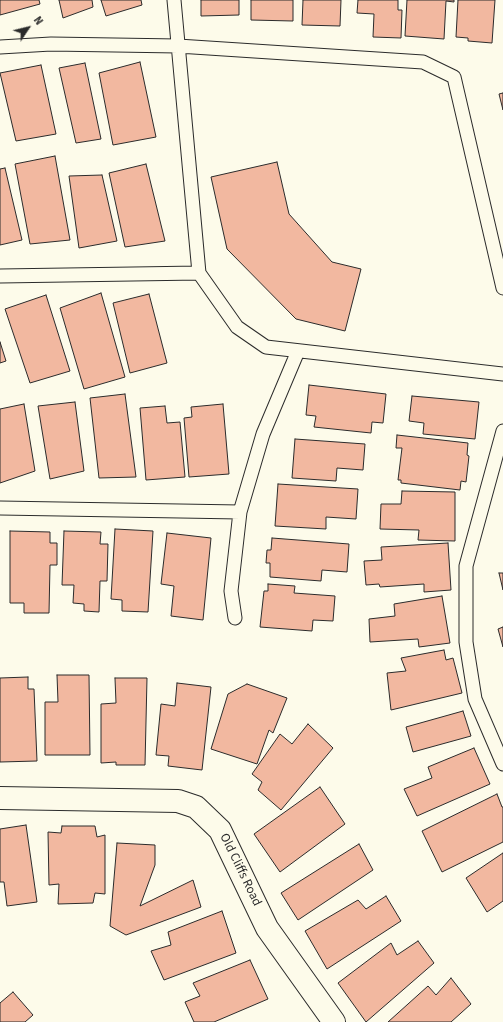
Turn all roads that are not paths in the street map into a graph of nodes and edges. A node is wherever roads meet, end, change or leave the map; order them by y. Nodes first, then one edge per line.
1 (174, 0) edge
2 (178, 46) junction
3 (0, 47) edge
4 (199, 273) junction
5 (0, 276) edge
6 (503, 288) edge
7 (298, 350) junction
8 (503, 374) edge
9 (503, 431) edge
10 (0, 508) edge
11 (240, 512) junction
12 (234, 618) dead end
13 (503, 764) edge
14 (0, 798) edge
15 (334, 1022) edge

1 - 2 lane
2 - 3 lane
2 - 4 lane
2 - 6 lane
4 - 5 lane
4 - 7 lane
7 - 8 lane
7 - 11 lane
9 - 13 lane
10 - 11 lane
11 - 12 lane
14 - 15 street, Old Cliffs Road

